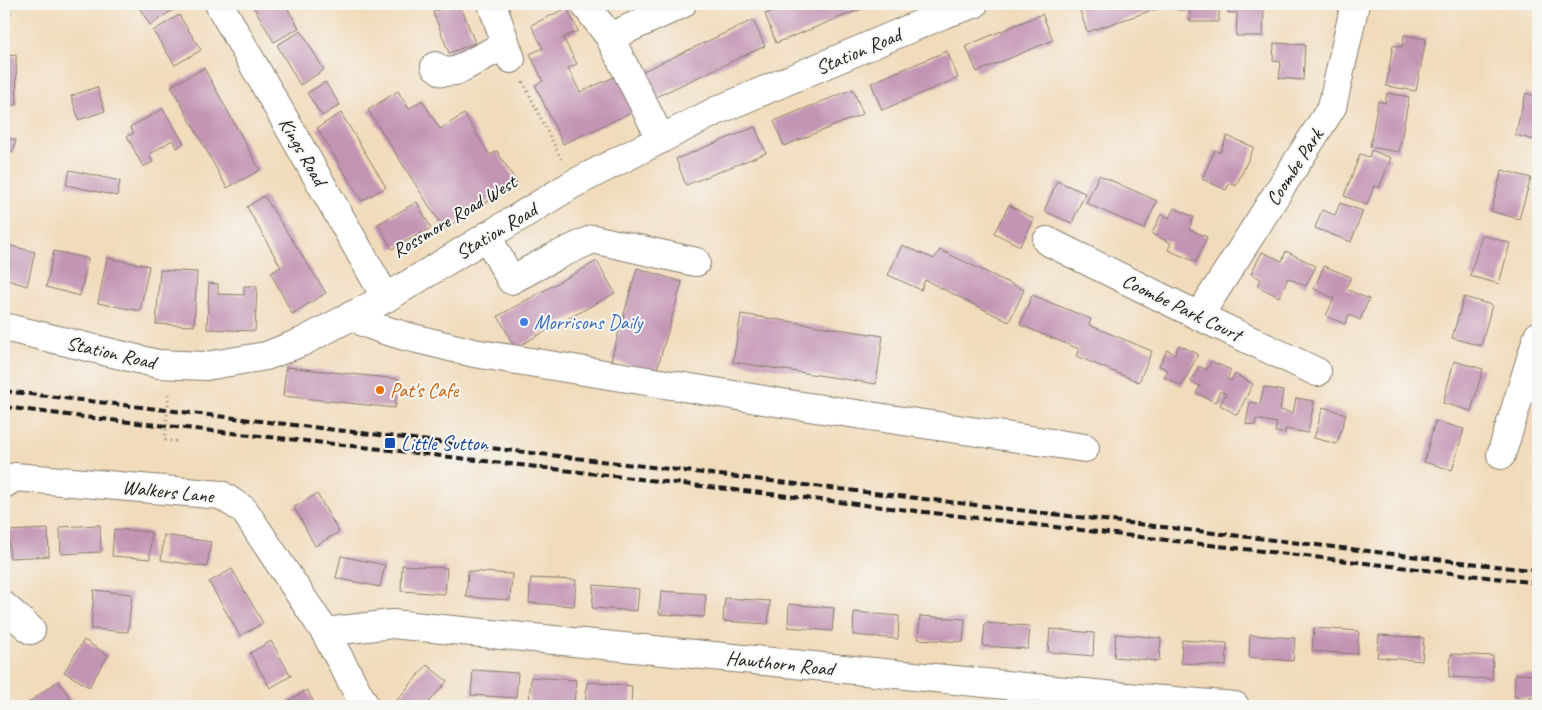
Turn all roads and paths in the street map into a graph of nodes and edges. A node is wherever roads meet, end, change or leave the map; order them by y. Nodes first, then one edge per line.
1 (219, 4) edge
2 (492, 4) edge
3 (682, 4) edge
4 (974, 4) edge
5 (1355, 4) edge
6 (586, 6) dead end
7 (610, 37) junction
8 (509, 52) junction
9 (435, 66) dead end
10 (660, 139) junction
11 (573, 184) junction
12 (487, 236) junction
13 (1047, 241) dead end
14 (696, 262) dead end
15 (386, 298) junction
16 (352, 315) junction
17 (1199, 316) junction
18 (4, 327) edge
19 (1538, 336) edge
20 (1317, 372) dead end
21 (169, 393) dead end
22 (178, 442) dead end
23 (1085, 448) dead end
24 (1501, 455) dead end
25 (4, 484) edge
26 (4, 606) edge
27 (31, 630) dead end
28 (325, 632) junction
29 (1125, 702) edge
30 (365, 706) edge
31 (1235, 706) edge

1 - 15 street, Kings Road
2 - 8 street
3 - 7 street
4 - 10 street, Station Road
5 - 17 street, Coombe Park
6 - 7 street
7 - 10 street
8 - 9 street
8 - 11 path
10 - 11 street, Station Road
11 - 12 street, Station Road
12 - 14 street
12 - 15 street, Station Road
13 - 17 street, Coombe Park Court
15 - 16 street, Station Road
16 - 18 street, Station Road
16 - 23 street
17 - 20 street, Coombe Park Court
19 - 24 street
21 - 22 path, bridge
25 - 28 street, Walkers Lane
26 - 27 street
28 - 29 street, Hawthorn Road
28 - 30 street, Walkers Lane
29 - 31 street, Hawthorn Road

